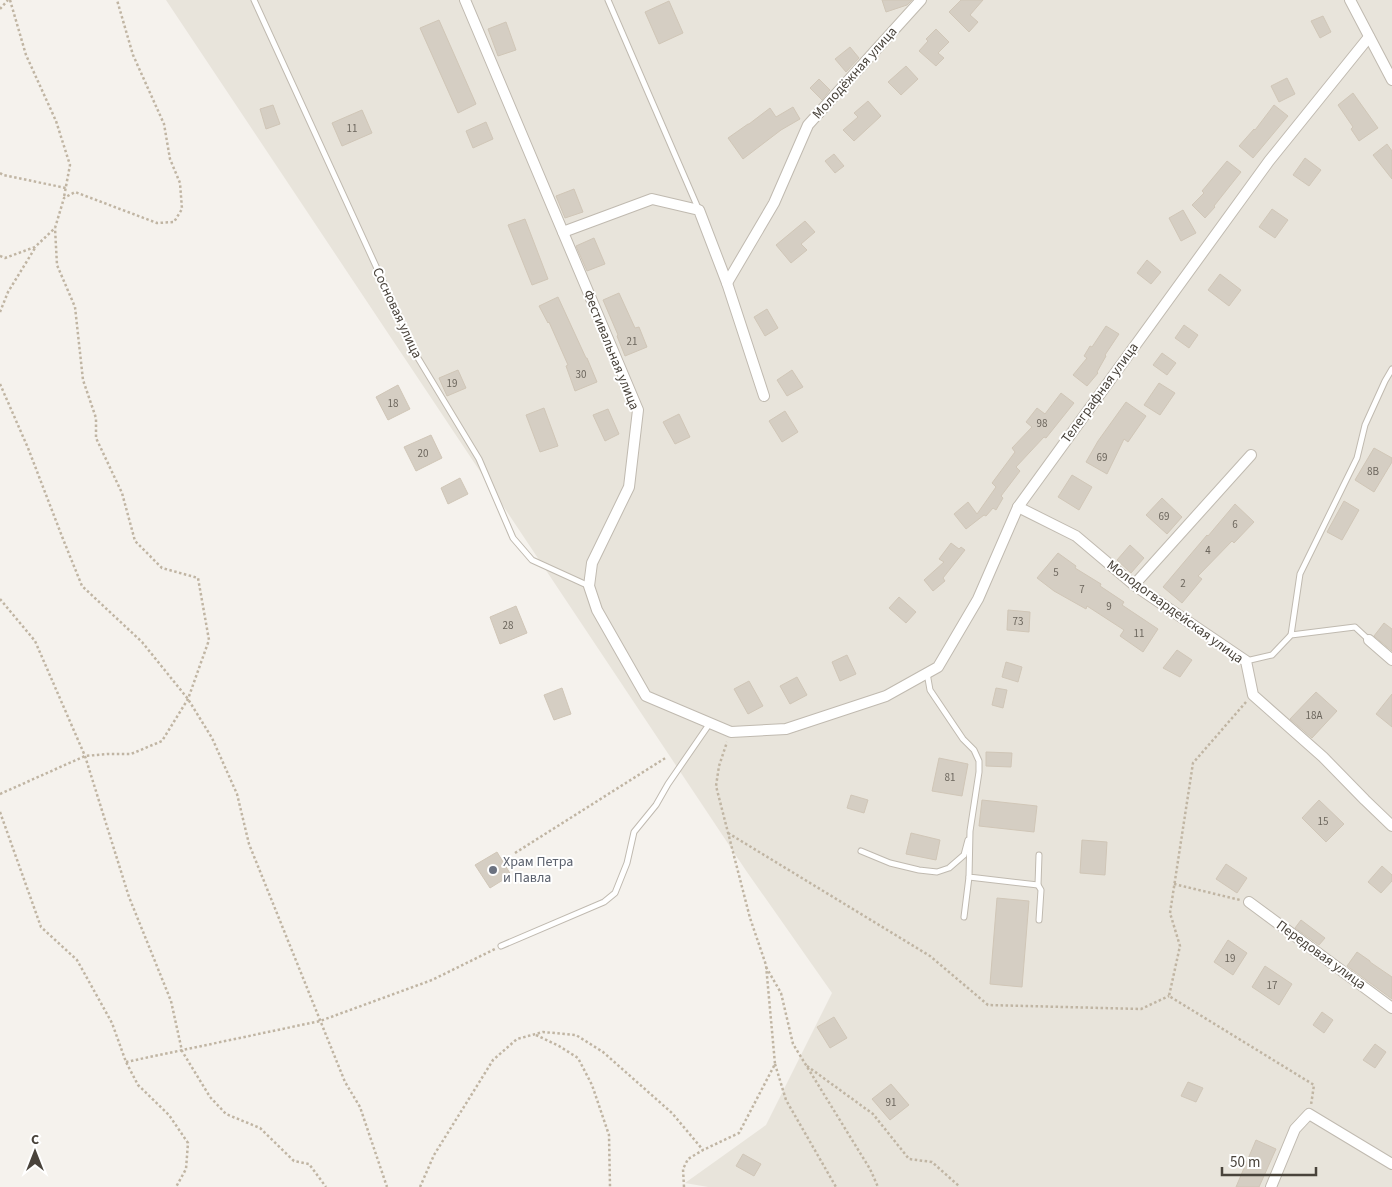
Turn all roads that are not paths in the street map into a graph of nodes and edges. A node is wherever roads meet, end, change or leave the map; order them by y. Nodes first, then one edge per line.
1 (254, 0) edge
2 (465, 0) edge
3 (608, 0) edge
4 (921, 0) edge
5 (1350, 0) edge
6 (1369, 37) junction
7 (1392, 80) edge
8 (698, 210) junction
9 (563, 232) junction
10 (727, 282) junction
11 (1392, 369) edge
12 (764, 396) dead end
13 (1251, 455) dead end
14 (1018, 507) junction
15 (1134, 585) junction
16 (589, 586) junction
17 (1291, 635) junction
18 (1369, 640) joint
19 (1392, 660) edge
20 (1246, 661) junction
21 (927, 673) junction
22 (821, 717) joint
23 (710, 723) junction
24 (1392, 826) edge
25 (970, 831) junction
26 (862, 851) dead end
27 (1039, 855) dead end
28 (969, 877) junction
29 (1038, 885) junction
30 (1249, 902) road end
31 (964, 917) dead end
32 (1039, 920) dead end
33 (501, 946) road end
34 (1392, 1008) edge
35 (1392, 1164) edge
36 (1271, 1187) edge

1 - 16 lane, Сосновая улица
2 - 9 street, Фестивальная улица
3 - 8 lane
4 - 10 street, Молодёжная улица
5 - 6 street
6 - 7 street
6 - 14 street, Телеграфная улица
8 - 9 street
8 - 10 street
9 - 16 street, Фестивальная улица
10 - 12 street
11 - 17 lane
13 - 15 street
14 - 15 street, Молодогвардейская улица
14 - 21 street, Телеграфная улица
15 - 20 street, Молодогвардейская улица
16 - 23 street, Фестивальная улица
17 - 18 lane
17 - 20 lane
18 - 19 street
20 - 24 street, Молодогвардейская улица
21 - 22 street, Телеграфная улица
21 - 25 lane
22 - 23 street, Фестивальная улица
23 - 33 lane
25 - 26 lane
25 - 28 lane
27 - 29 lane
28 - 29 lane
28 - 31 lane
29 - 32 lane
30 - 34 street, Передовая улица
35 - 36 street

